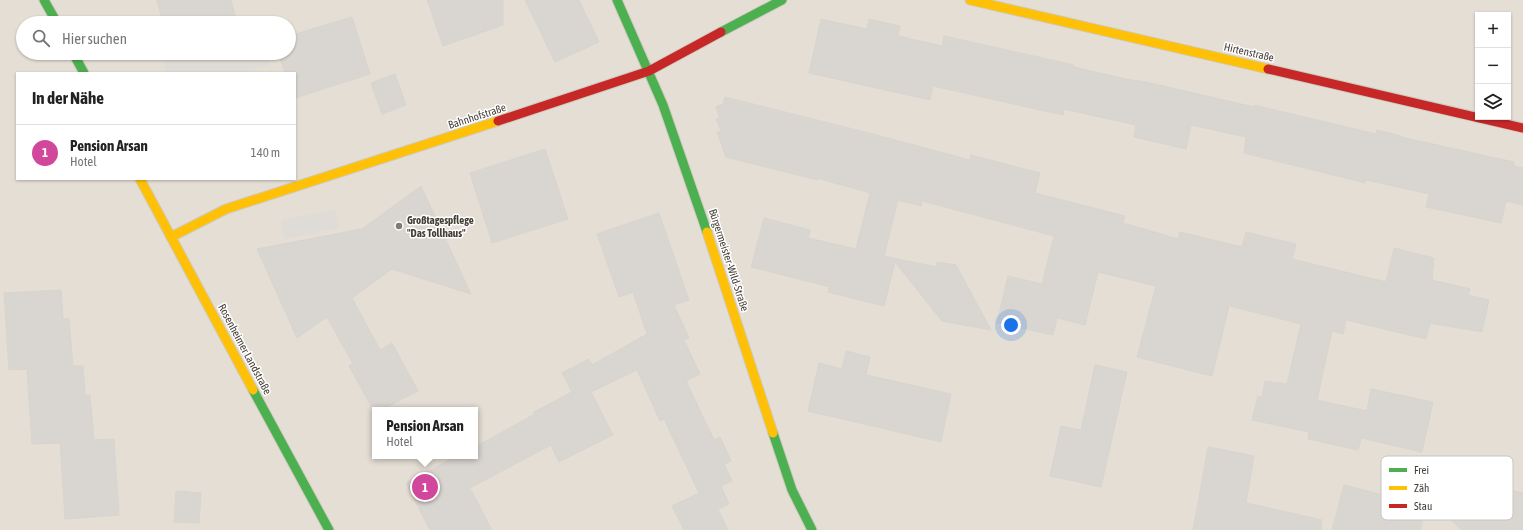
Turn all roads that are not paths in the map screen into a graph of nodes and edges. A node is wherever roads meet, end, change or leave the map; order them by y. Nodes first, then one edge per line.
1 (44, 0) edge
2 (617, 0) edge
3 (782, 0) edge
4 (970, 0) edge
5 (53, 16) edge
6 (77, 60) edge
7 (648, 71) junction
8 (83, 72) edge
9 (1523, 128) edge
10 (141, 180) edge
11 (171, 237) junction
12 (329, 530) edge
13 (812, 530) edge

1 - 5 street
2 - 7 street, Bürgermeister-Wild-Straße
3 - 7 street, Bahnhofstraße
4 - 9 street, Hirtenstraße
6 - 8 street
7 - 11 street, Bahnhofstraße
7 - 13 street, Bürgermeister-Wild-Straße
10 - 11 street, Rosenheimer Landstraße
11 - 12 street, Rosenheimer Landstraße

